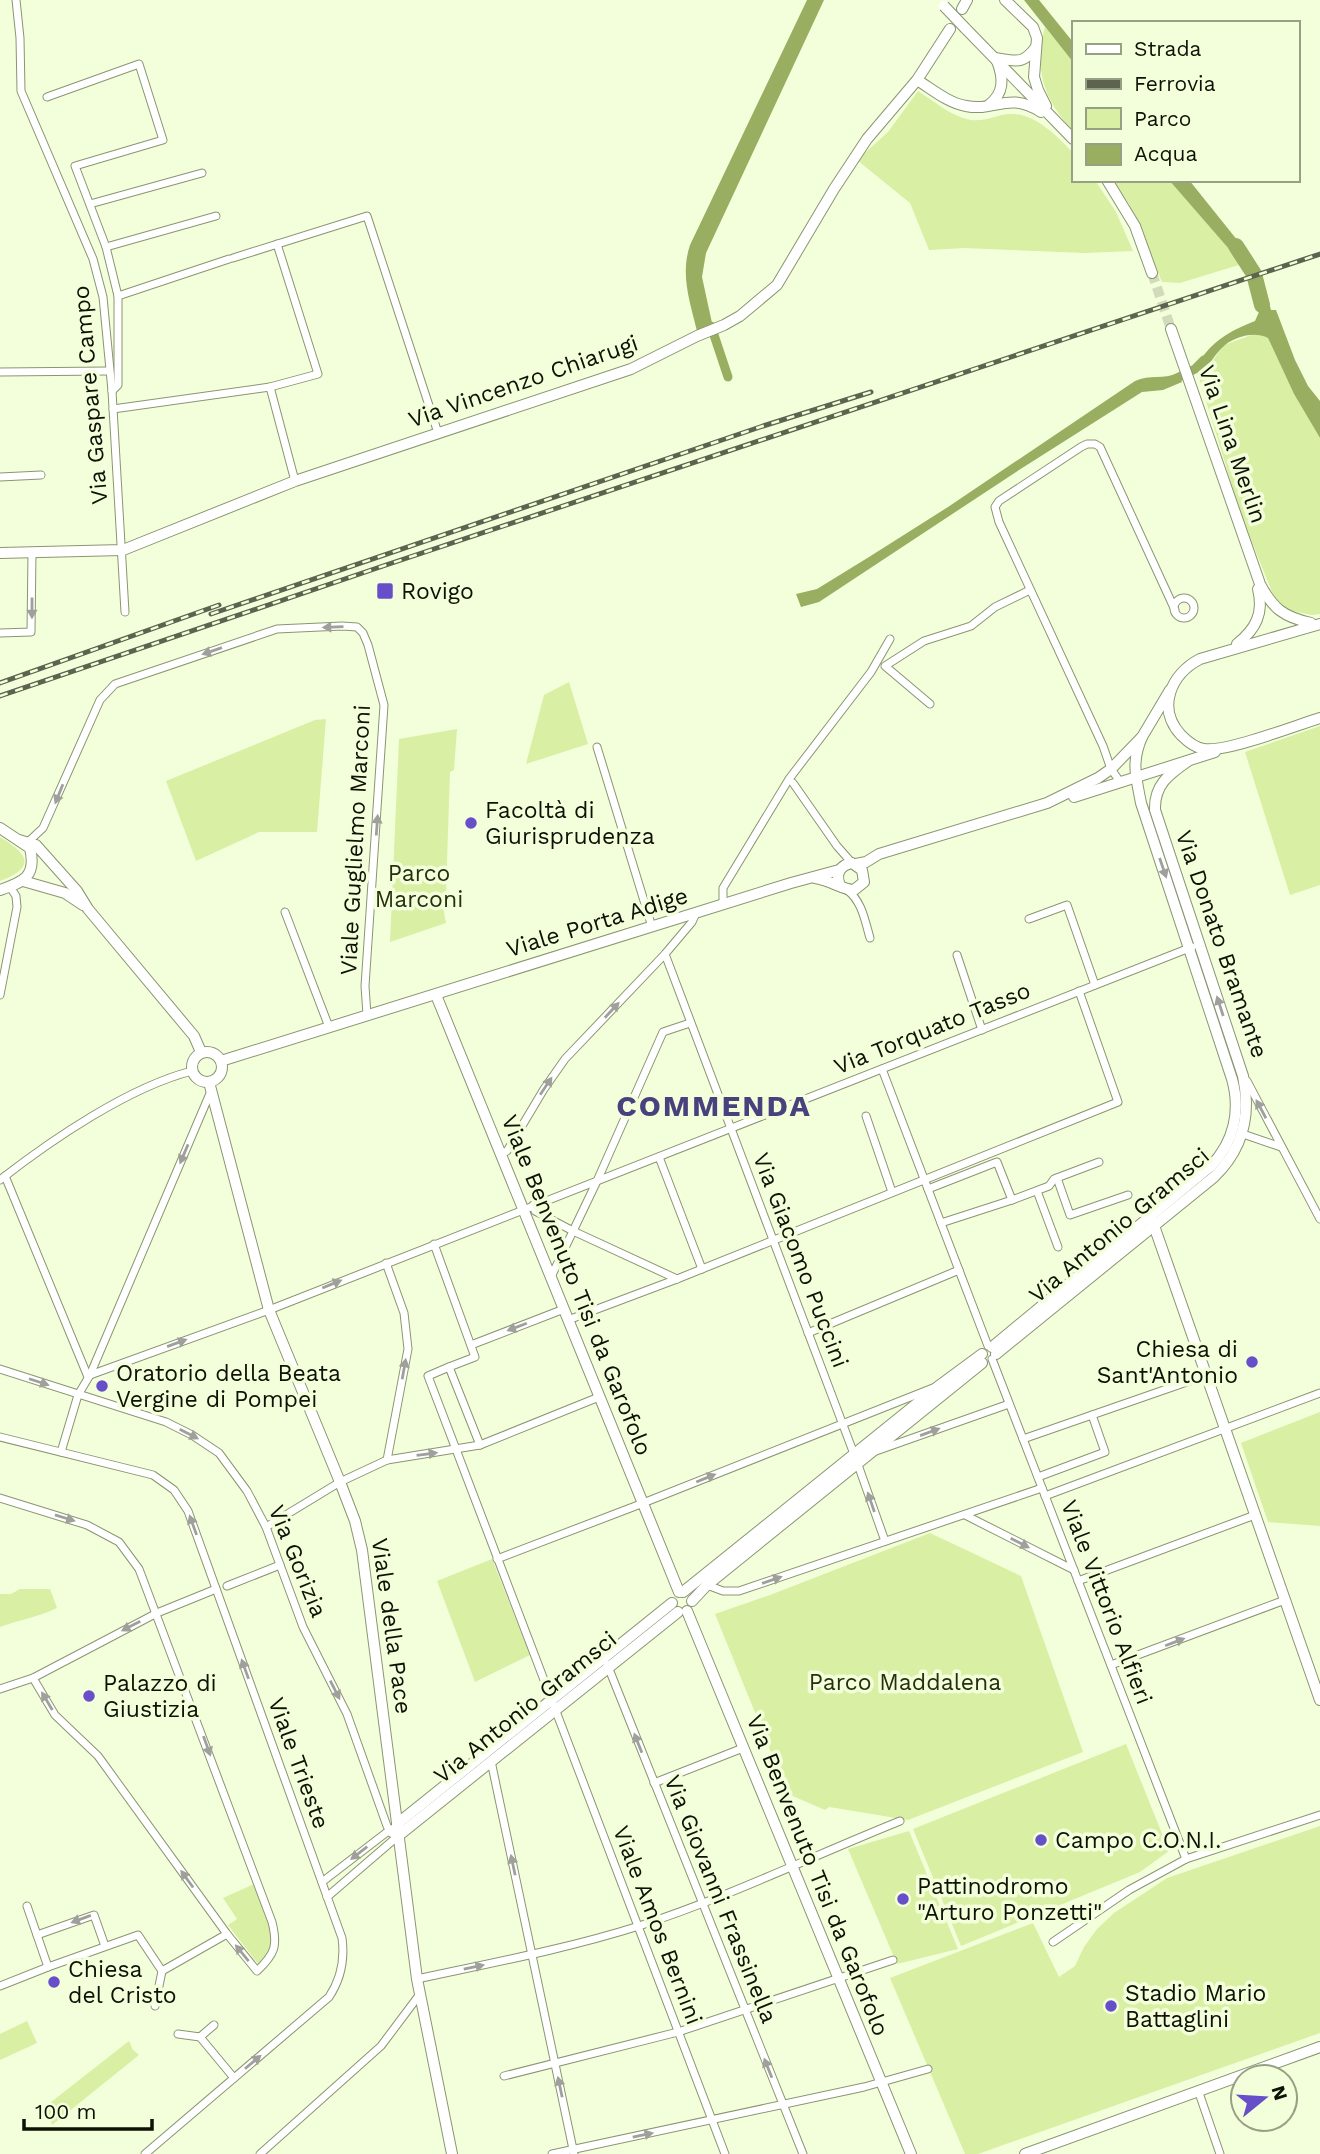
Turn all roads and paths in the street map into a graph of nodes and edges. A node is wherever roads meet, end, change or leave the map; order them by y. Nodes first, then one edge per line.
1 (16, 0) edge
2 (1005, 0) edge
3 (941, 3) edge
4 (950, 29) dead end
5 (1036, 47) junction
6 (995, 58) junction
7 (917, 80) junction
8 (47, 97) dead end
9 (989, 105) junction
10 (1058, 123) junction
11 (1072, 138) edge
12 (202, 173) dead end
13 (1108, 182) edge
14 (90, 204) junction
15 (216, 216) dead end
16 (277, 244) junction
17 (106, 247) junction
18 (1152, 273) tunnel mouth
19 (118, 296) junction
20 (1171, 329) tunnel mouth
21 (109, 370) junction
22 (0, 372) edge
23 (270, 387) junction
24 (112, 391) junction
25 (113, 409) junction
26 (438, 433) junction
27 (41, 475) dead end
28 (0, 477) edge
29 (295, 481) junction
30 (123, 550) junction
31 (32, 552) junction
32 (0, 553) edge
33 (1255, 573) junction
34 (1166, 587) junction
35 (1030, 590) junction
36 (1183, 598) junction
37 (1175, 610) junction
38 (125, 612) dead end
39 (1317, 624) edge
40 (0, 633) edge
41 (890, 639) dead end
42 (1232, 648) junction
43 (1170, 690) junction
44 (930, 704) dead end
45 (1320, 718) edge
46 (1142, 737) junction
47 (1103, 746) junction
48 (597, 747) dead end
49 (1226, 747) junction
50 (1127, 752) junction
51 (1188, 761) junction
52 (1111, 769) junction
53 (1137, 778) junction
54 (1121, 782) junction
55 (793, 783) dead end
56 (1047, 803) junction
57 (1141, 803) junction
58 (0, 828) edge
59 (24, 841) junction
60 (841, 851) junction
61 (887, 854) junction
62 (854, 864) junction
63 (840, 869) junction
64 (809, 878) junction
65 (23, 881) junction
66 (863, 881) junction
67 (843, 887) junction
68 (5, 889) edge
69 (723, 905) junction
70 (860, 906) junction
71 (88, 909) junction
72 (285, 912) dead end
73 (696, 913) junction
74 (1028, 919) dead end
75 (652, 927) junction
76 (870, 938) dead end
77 (1194, 946) junction
78 (665, 954) junction
79 (957, 955) dead end
80 (1095, 985) junction
81 (1079, 991) junction
82 (0, 995) edge
83 (436, 995) junction
84 (367, 1015) junction
85 (690, 1023) junction
86 (328, 1027) junction
87 (982, 1030) junction
88 (201, 1052) junction
89 (221, 1061) junction
90 (882, 1069) junction
91 (192, 1071) junction
92 (1237, 1075) junction
93 (210, 1086) junction
94 (866, 1116) dead end
95 (730, 1129) junction
96 (1238, 1132) junction
97 (1281, 1147) junction
98 (501, 1154) junction
99 (659, 1157) junction
100 (1099, 1162) dead end
101 (2, 1178) edge
102 (1057, 1178) junction
103 (924, 1179) junction
104 (597, 1181) junction
105 (928, 1188) junction
106 (1037, 1191) junction
107 (892, 1192) junction
108 (1128, 1195) dead end
109 (1012, 1200) junction
110 (528, 1207) junction
111 (1320, 1219) edge
112 (1152, 1222) junction
113 (941, 1223) junction
114 (573, 1231) junction
115 (773, 1241) junction
116 (434, 1244) junction
117 (1058, 1247) dead end
118 (386, 1263) junction
119 (702, 1269) junction
120 (959, 1270) junction
121 (551, 1277) junction
122 (677, 1279) junction
123 (269, 1310) junction
124 (566, 1314) junction
125 (808, 1332) junction
126 (471, 1345) junction
127 (989, 1353) junction
128 (449, 1367) junction
129 (0, 1369) edge
130 (1207, 1375) junction
131 (89, 1376) junction
132 (940, 1385) junction
133 (1320, 1393) edge
134 (78, 1395) junction
135 (599, 1396) junction
136 (1009, 1404) junction
137 (1092, 1415) junction
138 (843, 1424) junction
139 (1225, 1429) junction
140 (0, 1437) edge
141 (1023, 1439) junction
142 (480, 1446) junction
143 (456, 1451) junction
144 (61, 1452) junction
145 (859, 1457) junction
146 (387, 1460) junction
147 (1038, 1477) junction
148 (340, 1482) junction
149 (1044, 1492) junction
150 (0, 1498) edge
151 (643, 1503) junction
152 (965, 1515) junction
153 (1255, 1515) junction
154 (266, 1527) junction
155 (885, 1541) junction
156 (498, 1559) junction
157 (280, 1565) junction
158 (1074, 1571) junction
159 (1079, 1581) junction
160 (707, 1585) junction
161 (227, 1586) dead end
162 (216, 1589) junction
163 (681, 1592) junction
164 (1285, 1600) junction
165 (692, 1601) junction
166 (679, 1609) junction
167 (157, 1613) junction
168 (606, 1662) junction
169 (1111, 1665) junction
170 (33, 1678) junction
171 (0, 1689) edge
172 (1320, 1700) edge
173 (553, 1705) junction
174 (743, 1748) junction
175 (488, 1757) junction
176 (654, 1783) junction
177 (1320, 1815) edge
178 (900, 1821) dead end
179 (395, 1830) junction
180 (1186, 1859) junction
181 (792, 1866) junction
182 (321, 1882) junction
183 (327, 1897) junction
184 (702, 1903) junction
185 (27, 1906) dead end
186 (638, 1926) junction
187 (227, 1934) junction
188 (37, 1935) junction
189 (1053, 1942) dead end
190 (105, 1946) junction
191 (532, 1955) junction
192 (893, 1960) dead end
193 (48, 1966) junction
194 (162, 1971) junction
195 (416, 1979) junction
196 (839, 1979) junction
197 (0, 1986) edge
198 (419, 1994) junction
199 (155, 2006) dead end
200 (745, 2011) junction
201 (214, 2025) dead end
202 (678, 2032) junction
203 (178, 2034) dead end
204 (200, 2037) junction
205 (1320, 2047) edge
206 (555, 2064) junction
207 (928, 2069) dead end
208 (504, 2076) dead end
209 (234, 2078) junction
210 (881, 2083) junction
211 (1198, 2090) junction
212 (782, 2104) junction
213 (711, 2120) junction
214 (573, 2152) edge
215 (145, 2154) edge
216 (260, 2154) edge
217 (452, 2154) edge
218 (552, 2154) edge
219 (725, 2154) edge
220 (803, 2154) edge
221 (911, 2154) edge
222 (1025, 2154) edge
223 (1220, 2154) edge

1 - 21 street, Via Gaspare Campo
2 - 5 street
3 - 6 street, bridge
4 - 7 street, Via Vincenzo Chiarugi
5 - 6 street
5 - 10 street
6 - 9 street
6 - 10 street
7 - 9 street
7 - 26 street, Via Vincenzo Chiarugi
8 - 14 street
9 - 10 street
10 - 11 street
12 - 14 street
13 - 18 street
14 - 17 street
15 - 17 street
16 - 19 street
16 - 23 street
16 - 26 street
17 - 19 street
19 - 24 street
20 - 33 street, Via Lina Merlin
21 - 22 street
21 - 24 street, Via Gaspare Campo
23 - 25 street
23 - 29 street
24 - 25 street, Via Gaspare Campo
25 - 30 street, Via Gaspare Campo
26 - 29 street, Via Vincenzo Chiarugi
27 - 28 street
29 - 30 street, Via Vincenzo Chiarugi
30 - 31 street
30 - 38 street, Via Gaspare Campo
31 - 32 street
31 -> 40 street
33 - 39 street, Via Lina Merlin
33 - 42 street, Via Lina Merlin
34 - 35 street
34 - 36 street
34 - 37 street
35 - 44 street
35 - 47 street
36 - 37 street
36 - 37 street
39 - 42 street, Viale Porta Adige
41 - 69 street
42 - 43 street, Viale Porta Adige
43 - 46 street, Viale Porta Adige
43 - 49 street, Viale Porta Adige
45 - 49 street, Viale Porta Adige
46 - 50 street, Viale Porta Adige
46 - 53 street, Via Donato Bramante
47 - 50 street
47 - 52 street
48 - 75 street
49 - 51 street, Viale Porta Adige
50 - 52 street, Viale Porta Adige
51 - 53 street, Viale Porta Adige
51 - 77 street, Via Donato Bramante
52 - 54 street
52 - 56 street, Viale Porta Adige
53 - 54 street, Viale Porta Adige
53 - 57 street, Via Donato Bramante
54 - 56 street, Viale Porta Adige
54 - 57 street
55 - 60 street
56 - 61 street, Viale Porta Adige
57 -> 77 street, Via Donato Bramante
58 - 59 street
59 - 65 street
59 - 71 street
84 -> 59 street, Viale Guglielmo Marconi
60 - 62 street
60 - 63 street
61 - 62 street, Viale Porta Adige
61 - 66 street, Viale Porta Adige
62 - 63 street, Viale Porta Adige
62 - 66 street
63 - 64 street, Viale Porta Adige
63 - 67 street
64 - 67 street
64 - 69 street, Viale Porta Adige
65 - 68 street
65 - 71 street
66 - 67 street
66 - 70 street
67 - 70 street
68 - 82 street
69 - 73 street, Viale Porta Adige
70 - 76 street
71 - 88 street
72 - 86 street
73 - 75 street, Viale Porta Adige
73 - 78 street
74 - 80 street
75 - 83 street, Viale Porta Adige
77 - 80 street, Via Torquato Tasso
77 - 92 street, Via Donato Bramante
78 - 85 street, Via Giacomo Puccini
98 -> 78 street
79 - 87 street
80 - 81 street, Via Torquato Tasso
81 - 87 street, Via Torquato Tasso
81 - 103 street
83 - 84 street, Viale Porta Adige
83 - 98 street, Viale Benvenuto Tisi da Garofolo
84 - 86 street, Viale Porta Adige
85 - 95 street, Via Giacomo Puccini
85 - 104 street
86 - 89 street, Viale Porta Adige
87 - 90 street, Via Torquato Tasso
88 - 89 street
88 - 91 street
89 - 93 street
90 - 95 street, Via Torquato Tasso
90 - 103 street, Viale Vittorio Alfieri
91 - 93 street
91 - 101 street
92 - 96 street, Via Antonio Gramsci
97 -> 92 street, Via Donato Bramante
93 - 123 street, Viale della Pace
93 -> 131 street
94 - 107 street
95 - 99 street, Via Torquato Tasso
95 - 115 street, Via Giacomo Puccini
96 - 97 street
96 - 112 street, Via Antonio Gramsci
97 - 111 street, Via Donato Bramante
98 - 110 street, Viale Benvenuto Tisi da Garofolo
99 - 104 street, Via Torquato Tasso
99 - 119 street
100 - 102 street
101 - 131 street
102 - 106 street
102 - 108 street
103 - 105 street, Viale Vittorio Alfieri
103 - 107 street
104 - 110 street, Via Torquato Tasso
104 - 114 street
105 - 109 street
105 - 113 street, Viale Vittorio Alfieri
106 - 109 street
106 - 117 street
107 - 115 street
109 - 113 street
110 - 114 street
110 - 116 street, Via Torquato Tasso
110 - 121 street, Viale Benvenuto Tisi da Garofolo
112 - 127 street, Via Antonio Gramsci
112 - 130 street
113 - 120 street, Viale Vittorio Alfieri
114 - 121 street
114 - 122 street
115 - 119 street
115 - 125 street, Via Giacomo Puccini
116 - 118 street, Via Torquato Tasso
116 - 126 street
123 -> 118 street, Via Torquato Tasso
146 -> 118 street
119 - 122 street
120 - 125 street
120 - 127 street, Viale Vittorio Alfieri
121 - 124 street, Viale Benvenuto Tisi da Garofolo
122 - 124 street
131 -> 123 street, Via Torquato Tasso
123 - 148 street, Viale della Pace
124 -> 126 street
124 - 135 street, Viale Benvenuto Tisi da Garofolo
125 - 138 street, Via Giacomo Puccini
126 - 128 street
127 - 132 street, Via Antonio Gramsci
127 - 136 street, Viale Vittorio Alfieri
127 - 145 street, Via Antonio Gramsci
128 - 142 street
128 - 143 street, Viale Amos Bernini
129 -> 134 street, Via Gorizia
130 - 137 street
130 - 139 street
131 - 134 street
132 - 138 street
132 - 145 street, Via Antonio Gramsci
133 - 139 street
134 - 144 street
134 -> 154 street, Via Gorizia
135 - 142 street
135 - 151 street, Viale Benvenuto Tisi da Garofolo
136 - 141 street, Viale Vittorio Alfieri
145 -> 136 street
137 - 141 street
137 - 147 street
138 - 145 street, Via Giacomo Puccini
151 -> 138 street
139 - 149 street
139 - 153 street
140 - 144 street, Viale Trieste
141 - 147 street, Viale Vittorio Alfieri
142 - 143 street
146 -> 143 street
143 - 156 street, Viale Amos Bernini
162 -> 144 street, Viale Trieste
155 -> 145 street, Via Giacomo Puccini
145 - 160 street, Via Antonio Gramsci
145 - 163 street, Via Antonio Gramsci
146 - 148 street
147 - 149 street, Viale Vittorio Alfieri
148 - 154 street
148 - 179 street, Viale della Pace
149 - 152 street
149 - 158 street, Viale Vittorio Alfieri
150 -> 167 street
151 - 156 street
151 - 163 street, Viale Benvenuto Tisi da Garofolo
152 - 155 street
152 -> 158 street
153 - 159 street
153 - 164 street
154 - 157 street, Via Gorizia
160 -> 155 street
156 - 173 street, Viale Amos Bernini
157 - 161 street
157 -> 179 street, Via Gorizia
158 - 159 street, Viale Vittorio Alfieri
159 - 169 street, Viale Vittorio Alfieri
160 - 165 street, Via Antonio Gramsci
162 - 167 street
182 -> 162 street, Viale Trieste
163 - 165 street
163 - 166 street
169 -> 164 street
164 - 172 street
165 - 166 street
166 - 168 street, Via Antonio Gramsci
166 - 174 street, Via Benvenuto Tisi da Garofolo
167 -> 170 street
167 -> 187 street
168 - 173 street, Via Antonio Gramsci
176 -> 168 street, Via Giovanni Frassinella
169 - 180 street, Viale Vittorio Alfieri
170 - 171 street
187 -> 170 street
173 - 175 street, Via Antonio Gramsci
173 - 186 street, Viale Amos Bernini
174 - 176 street
174 - 181 street, Via Benvenuto Tisi da Garofolo
175 - 179 street, Via Antonio Gramsci
191 -> 175 street
176 - 184 street, Via Giovanni Frassinella
177 - 180 street
178 - 181 street
179 -> 182 street
179 - 183 street
179 - 195 street, Viale della Pace
180 - 189 street
181 - 184 street
181 - 196 street, Via Benvenuto Tisi da Garofolo
182 - 183 street, Viale Trieste
209 -> 183 street, Viale Trieste
184 - 186 street
184 - 200 street, Via Giovanni Frassinella
185 - 188 street
186 - 191 street
186 - 202 street, Viale Amos Bernini
187 - 194 street
190 -> 188 street
188 - 193 street
190 - 193 street
190 - 194 street
195 -> 191 street
191 - 206 street
192 - 196 street
193 - 197 street
194 - 199 street
195 - 198 street, Viale della Pace
196 - 200 street
196 - 210 street, Via Benvenuto Tisi da Garofolo
198 - 216 street
198 - 217 street, Viale della Pace
200 - 202 street
212 -> 200 street, Via Giovanni Frassinella
201 - 204 street
202 - 206 street
202 - 213 street, Viale Amos Bernini
203 - 204 street
204 - 209 street
205 - 211 street
206 - 208 street
214 -> 206 street
207 - 210 street
209 - 215 street, Viale Trieste
210 - 212 street
210 - 221 street, Via Benvenuto Tisi da Garofolo
211 - 222 street
211 - 223 street
212 - 213 street
212 - 220 street, Via Giovanni Frassinella
214 -> 213 street
213 - 219 street, Viale Amos Bernini
214 - 218 street

